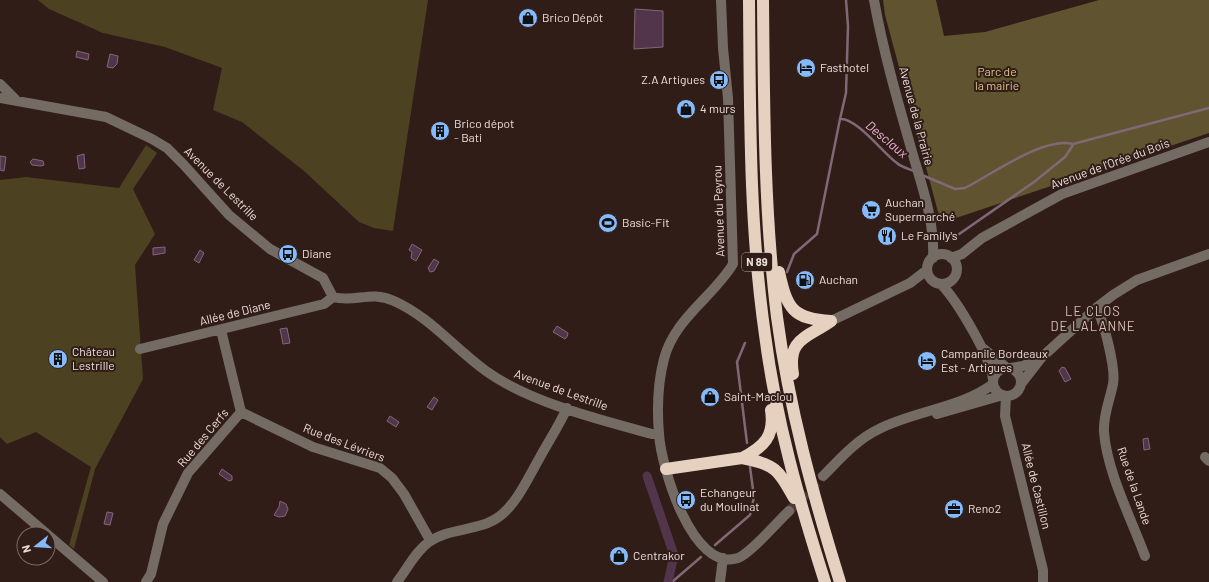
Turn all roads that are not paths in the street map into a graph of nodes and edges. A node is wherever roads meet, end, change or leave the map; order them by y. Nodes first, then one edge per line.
1 (721, 0) edge
2 (749, 0) edge
3 (763, 0) edge
4 (874, 0) edge
5 (0, 84) edge
6 (0, 98) edge
7 (15, 99) junction
8 (1209, 142) edge
9 (770, 233) junction
10 (934, 238) junction
11 (756, 249) junction
12 (1209, 254) edge
13 (933, 258) junction
14 (950, 260) junction
15 (927, 270) junction
16 (953, 279) junction
17 (937, 282) junction
18 (910, 283) junction
19 (332, 297) junction
20 (955, 300) junction
21 (1096, 308) junction
22 (831, 320) junction
23 (221, 330) junction
24 (982, 348) junction
25 (140, 349) dead end
26 (1042, 357) junction
27 (1009, 368) junction
28 (993, 382) junction
29 (1021, 384) junction
30 (1005, 396) junction
31 (567, 408) junction
32 (241, 412) junction
33 (909, 418) junction
34 (659, 434) junction
35 (742, 458) junction
36 (666, 469) junction
37 (823, 476) tunnel mouth
38 (813, 491) junction
39 (0, 494) edge
40 (789, 511) tunnel mouth
41 (805, 519) junction
42 (38, 526) edge
43 (430, 540) junction
44 (56, 542) edge
45 (1145, 556) dead end
46 (723, 558) junction
47 (103, 582) edge
48 (146, 582) edge
49 (397, 582) edge
50 (720, 582) edge
51 (825, 582) edge
52 (840, 582) edge
53 (1043, 582) edge

1 - 34 street, Avenue du Peyrou
2 - 11 highway, N 89
3 - 9 highway, N 89
4 - 10 street, Avenue de la Prairie
5 - 7 street
6 - 7 street, Avenue de Lestrille
7 - 19 street, Avenue de Lestrille
8 - 14 street, Avenue de l'Orée du Bois
9 - 22 highway
9 - 38 highway, N 89
10 - 13 street, Avenue de la Prairie
10 - 14 street, Avenue de la Prairie
11 - 35 highway
11 - 41 highway, N 89
12 - 21 street
13 - 14 street
13 - 15 street, Avenue de la Prairie
14 - 16 street
15 - 17 street
15 - 18 street
16 - 17 street
16 - 20 street
17 - 18 street
17 - 20 street
18 - 22 street
19 - 23 street, Allée de Diane
19 - 31 street, Avenue de Lestrille
20 - 24 street
21 - 26 street
21 - 45 street, Rue de la Lande
22 - 38 highway
23 - 25 street, Allée de Diane
23 - 32 street, Rue des Cerfs
24 - 27 street
24 - 28 street
26 - 27 street
26 - 29 street
27 - 28 street
27 - 29 street
28 - 30 street
28 - 33 street
29 - 30 street
30 - 33 street
30 - 53 street, Allée de Castillon
31 - 34 street, Avenue de Lestrille
31 - 43 street
32 - 43 street, Rue des Lévriers
32 - 48 street, Rue des Cerfs
33 - 37 street
34 - 36 street, Avenue du Peyrou
35 - 36 highway
35 - 41 highway
36 - 46 street, Avenue du Peyrou
38 - 52 highway, N 89
39 - 42 street
40 - 46 street
41 - 51 highway, N 89
43 - 49 street
44 - 47 street
46 - 50 street

